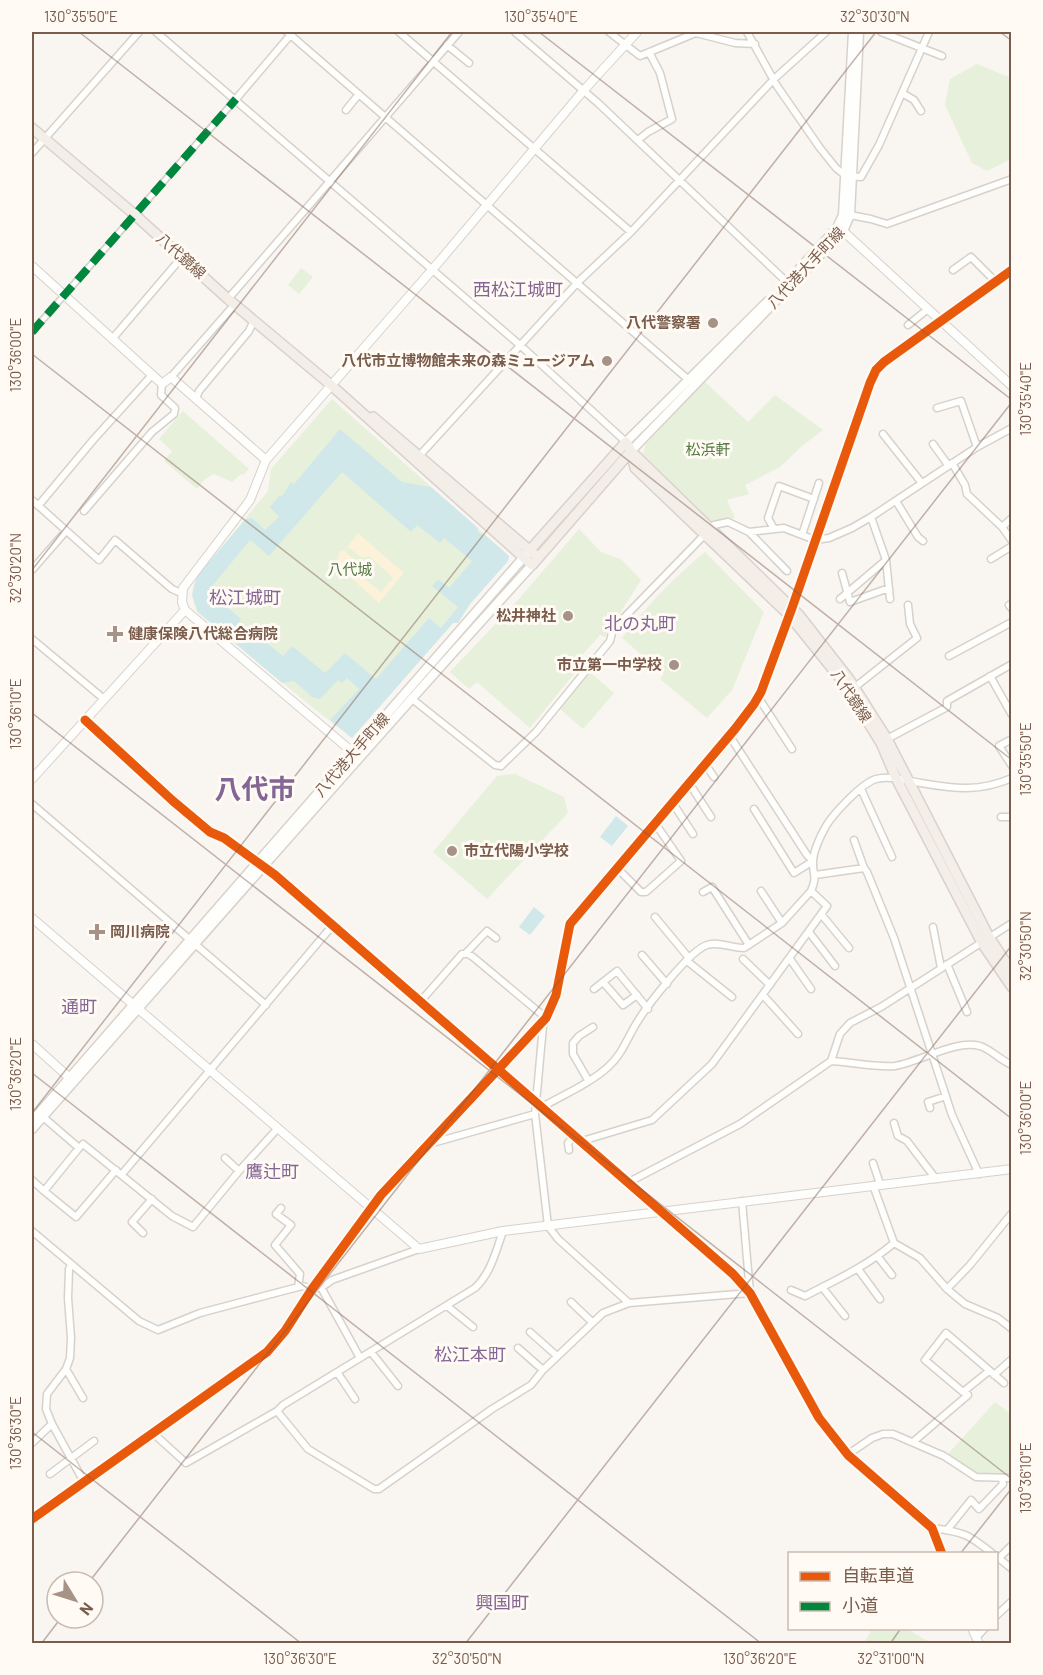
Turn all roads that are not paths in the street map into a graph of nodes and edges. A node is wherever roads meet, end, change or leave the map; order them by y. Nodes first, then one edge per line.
1 (138, 32) edge
2 (156, 32) edge
3 (399, 32) edge
4 (459, 32) edge
5 (515, 32) edge
6 (609, 32) edge
7 (637, 32) edge
8 (697, 32) edge
9 (747, 32) edge
10 (826, 32) edge
11 (853, 32) edge
12 (859, 32) edge
13 (880, 32) edge
14 (928, 32) edge
15 (290, 33) edge
16 (755, 44) junction
17 (447, 45) junction
18 (624, 45) junction
19 (921, 48) junction
20 (649, 52) junction
21 (942, 56) dead end
22 (433, 62) junction
23 (469, 63) dead end
24 (774, 79) junction
25 (584, 90) junction
26 (902, 93) junction
27 (359, 94) junction
28 (236, 99) junction
29 (346, 110) dead end
30 (921, 111) dead end
31 (386, 117) junction
32 (32, 128) edge
33 (44, 138) junction
34 (638, 140) junction
35 (535, 148) junction
36 (32, 153) edge
37 (849, 176) junction
38 (1011, 179) edge
39 (681, 180) junction
40 (329, 181) junction
41 (487, 205) junction
42 (134, 214) junction
43 (850, 215) junction
44 (843, 231) junction
45 (631, 232) junction
46 (182, 257) junction
47 (32, 266) edge
48 (432, 270) junction
49 (953, 270) dead end
50 (1011, 270) edge
51 (578, 282) junction
52 (994, 282) junction
53 (789, 284) junction
54 (64, 294) junction
55 (231, 301) junction
56 (928, 309) junction
57 (254, 320) junction
58 (941, 320) junction
59 (908, 325) dead end
60 (32, 332) edge
61 (113, 338) junction
62 (520, 346) junction
63 (152, 375) junction
64 (171, 377) junction
65 (692, 383) junction
66 (162, 384) junction
67 (331, 385) junction
68 (1011, 386) edge
69 (196, 399) junction
70 (937, 408) dead end
71 (1011, 428) edge
72 (883, 434) dead end
73 (933, 444) dead end
74 (628, 446) junction
75 (977, 447) junction
76 (420, 455) junction
77 (266, 460) junction
78 (950, 464) junction
79 (921, 482) junction
80 (819, 483) dead end
81 (814, 499) junction
82 (32, 500) edge
83 (896, 501) junction
84 (38, 506) junction
85 (84, 511) dead end
86 (871, 517) junction
87 (1011, 518) edge
88 (1002, 527) junction
89 (774, 529) junction
90 (66, 531) junction
91 (708, 531) junction
92 (749, 532) junction
93 (801, 535) junction
94 (815, 540) junction
95 (923, 541) dead end
96 (1011, 541) edge
97 (1011, 546) edge
98 (527, 554) junction
99 (991, 559) dead end
100 (886, 560) junction
101 (535, 561) junction
102 (32, 570) edge
103 (787, 571) dead end
104 (842, 573) dead end
105 (889, 588) junction
106 (181, 593) junction
107 (847, 593) junction
108 (840, 599) dead end
109 (890, 599) dead end
110 (908, 604) dead end
111 (185, 610) junction
112 (790, 612) junction
113 (1011, 622) edge
114 (32, 639) edge
115 (950, 656) dead end
116 (1011, 664) edge
117 (990, 676) junction
118 (855, 687) junction
119 (758, 697) junction
120 (411, 698) junction
121 (104, 699) junction
122 (1011, 715) edge
123 (85, 720) junction
124 (729, 735) junction
125 (887, 739) junction
126 (1011, 739) edge
127 (792, 749) dead end
128 (356, 755) junction
129 (705, 764) junction
130 (1011, 766) edge
131 (714, 777) dead end
132 (896, 778) junction
133 (1011, 778) edge
134 (32, 779) edge
135 (907, 780) junction
136 (688, 783) junction
137 (861, 789) junction
138 (672, 802) junction
139 (32, 804) edge
140 (754, 809) dead end
141 (1011, 816) edge
142 (711, 817) dead end
143 (1001, 817) dead end
144 (655, 823) junction
145 (693, 834) dead end
146 (854, 840) dead end
147 (892, 856) dead end
148 (813, 861) junction
149 (261, 865) junction
150 (617, 868) junction
151 (864, 868) junction
152 (815, 875) junction
153 (761, 891) dead end
154 (811, 891) junction
155 (703, 892) dead end
156 (821, 914) junction
157 (655, 917) dead end
158 (32, 918) edge
159 (1011, 922) edge
160 (782, 923) junction
161 (333, 925) junction
162 (934, 927) dead end
163 (809, 932) junction
164 (495, 938) dead end
165 (192, 940) junction
166 (986, 940) junction
167 (749, 945) junction
168 (849, 948) dead end
169 (465, 954) junction
170 (642, 955) dead end
171 (789, 958) junction
172 (688, 959) junction
173 (743, 959) dead end
174 (835, 966) dead end
175 (944, 966) junction
176 (1011, 972) edge
177 (603, 982) junction
178 (667, 984) junction
179 (770, 985) junction
180 (1011, 987) edge
181 (594, 988) dead end
182 (909, 988) junction
183 (812, 989) dead end
184 (637, 995) junction
185 (763, 995) junction
186 (732, 997) dead end
187 (420, 1002) junction
188 (266, 1005) junction
189 (135, 1007) junction
190 (648, 1009) junction
191 (967, 1012) dead end
192 (546, 1018) junction
193 (593, 1027) dead end
194 (798, 1034) dead end
195 (32, 1044) edge
196 (932, 1055) junction
197 (831, 1061) junction
198 (1011, 1065) edge
199 (496, 1070) junction
200 (210, 1071) junction
201 (71, 1079) junction
202 (588, 1080) junction
203 (946, 1096) junction
204 (539, 1105) junction
205 (930, 1108) dead end
206 (535, 1114) junction
207 (42, 1116) junction
208 (32, 1121) edge
209 (894, 1123) dead end
210 (278, 1128) junction
211 (32, 1129) edge
212 (579, 1138) junction
213 (428, 1144) junction
214 (79, 1148) junction
215 (569, 1150) dead end
216 (225, 1158) dead end
217 (873, 1163) dead end
218 (1011, 1169) edge
219 (239, 1171) junction
220 (119, 1172) junction
221 (979, 1174) junction
222 (936, 1179) junction
223 (32, 1180) edge
224 (628, 1182) junction
225 (877, 1184) junction
226 (44, 1191) junction
227 (152, 1199) junction
228 (742, 1201) junction
229 (371, 1208) junction
230 (662, 1210) junction
231 (1011, 1213) edge
232 (276, 1214) dead end
233 (548, 1226) junction
234 (32, 1231) edge
235 (503, 1231) junction
236 (143, 1233) dead end
237 (894, 1243) junction
238 (419, 1249) junction
239 (878, 1257) junction
240 (71, 1265) junction
241 (858, 1269) junction
242 (892, 1275) dead end
243 (298, 1287) junction
244 (822, 1287) junction
245 (312, 1289) junction
246 (322, 1289) junction
247 (947, 1289) junction
248 (791, 1290) dead end
249 (750, 1293) junction
250 (880, 1299) dead end
251 (571, 1302) dead end
252 (629, 1303) junction
253 (447, 1306) junction
254 (845, 1316) dead end
255 (592, 1322) junction
256 (473, 1327) dead end
257 (1011, 1329) edge
258 (530, 1332) dead end
259 (518, 1348) dead end
260 (371, 1352) junction
261 (556, 1356) junction
262 (360, 1358) junction
263 (1011, 1359) edge
264 (66, 1369) junction
265 (543, 1370) junction
266 (336, 1372) junction
267 (992, 1373) junction
268 (1004, 1383) dead end
269 (398, 1386) dead end
270 (969, 1395) dead end
271 (83, 1398) dead end
272 (355, 1399) dead end
273 (277, 1411) junction
274 (52, 1424) junction
275 (154, 1434) junction
276 (94, 1441) dead end
277 (912, 1442) junction
278 (32, 1443) edge
279 (847, 1455) junction
280 (72, 1458) junction
281 (50, 1474) dead end
282 (1011, 1478) edge
283 (1002, 1479) junction
284 (84, 1482) junction
285 (32, 1519) edge
286 (932, 1528) junction
287 (947, 1530) junction
288 (1011, 1545) edge
289 (941, 1552) edge
290 (991, 1552) edge
291 (998, 1555) edge
292 (998, 1558) edge
293 (1011, 1569) edge
294 (1011, 1601) edge
295 (998, 1614) edge

1 - 33 street
2 - 28 street
3 - 22 street
4 - 17 street
5 - 25 street
6 - 18 street
7 - 18 street
8 - 16 street
8 - 20 street
9 - 16 street
10 - 24 street
11 - 37 main road, 八代港大手町線
12 - 37 main road, 八代港大手町線
13 - 19 street
14 - 19 street
15 - 27 street
15 - 28 street
16 - 24 street
17 - 22 street
17 - 23 street
18 - 20 street
18 - 25 street
19 - 21 street
19 - 26 street
20 - 34 street
22 - 31 street
22 - 35 street
24 - 37 street
24 - 39 street
25 - 34 street
25 - 35 street
26 - 30 street
26 - 37 street
27 - 29 street
27 - 31 street
28 - 40 street
28 - 42 street
31 - 40 street
31 - 41 street
32 - 33 main road, 八代鏡線
33 - 36 street
33 - 42 main road, 八代鏡線
34 - 39 street
35 - 41 street
35 - 45 street
37 - 43 main road, 八代港大手町線
37 - 53 main road, 八代港大手町線
38 - 43 street
39 - 45 street
39 - 53 street
40 - 48 street
40 - 55 street
41 - 48 street
41 - 51 street
42 - 46 main road, 八代鏡線
42 - 54 street
43 - 44 main road, 八代港大手町線
44 - 53 main road, 八代港大手町線
44 - 56 street
45 - 51 street
46 - 55 main road, 八代鏡線
46 - 61 street
47 - 54 street
48 - 62 street
48 - 67 street
49 - 52 street
50 - 52 street
51 - 62 street
51 - 65 street
52 - 58 street
53 - 65 main road, 八代港大手町線
54 - 60 street
54 - 61 street
55 - 57 main road, 八代鏡線
55 - 64 street
56 - 58 street
56 - 59 street
57 - 67 main road, 八代鏡線
57 - 69 street
58 - 68 street
58 - 94 street
61 - 63 street
62 - 74 street
62 - 76 street
63 - 66 street
63 - 84 street
64 - 66 street
64 - 69 street
65 - 74 main road, 八代港大手町線
66 - 85 street
67 - 76 main road, 八代鏡線
67 - 77 street
67 - 98 main road, 八代鏡線
69 - 77 street
70 - 75 street
71 - 75 street
72 - 79 street
73 - 78 street
74 - 91 main road, 八代鏡線
74 - 98 main road
74 - 101 main road
75 - 78 street
76 - 98 main road, 八代鏡線
77 - 106 street
78 - 79 street
78 - 88 street
79 - 83 street
80 - 81 street
81 - 89 street
81 - 93 street
82 - 84 street
83 - 86 street
83 - 95 street
84 - 90 street
86 - 94 street
86 - 100 street
87 - 88 street
88 - 96 street
89 - 92 street
89 - 93 street
90 - 102 street
90 - 106 street
91 - 92 street
91 - 112 main road, 八代鏡線
91 - 120 street
92 - 103 street
93 - 94 street
94 - 112 street
97 - 99 street
98 - 101 main road, 八代鏡線
98 - 128 main road, 八代港大手町線
100 - 105 street
100 - 107 street
101 - 120 main road, 八代港大手町線
104 - 107 street
105 - 107 street
105 - 109 street
106 - 111 street
107 - 108 street
110 - 118 street
111 - 121 street
111 - 128 street
112 - 118 main road, 八代鏡線
112 - 119 street
112 - 132 main road, 八代鏡線
113 - 115 street
114 - 121 street
116 - 117 street
117 - 122 street
117 - 125 street
118 - 125 main road, 八代鏡線
119 - 124 street
119 - 127 street
120 - 128 main road, 八代港大手町線
121 - 123 street
123 - 134 street
123 - 149 street
124 - 129 street
124 - 148 street
125 - 135 main road, 八代鏡線
126 - 130 street
128 - 149 main road, 八代港大手町線
129 - 131 street
129 - 136 street
132 - 135 street
132 - 137 street
132 - 166 main road, 八代鏡線
133 - 135 street
135 - 166 main road, 八代鏡線
136 - 138 street
136 - 142 street
137 - 147 street
137 - 148 street
138 - 144 street
138 - 145 street
139 - 165 street
140 - 148 street
141 - 143 street
144 - 150 street
144 - 150 street
146 - 151 street
148 - 152 street
149 - 161 street
149 - 165 main road, 八代港大手町線
150 - 192 street
151 - 152 street
151 - 182 street
152 - 154 street
153 - 160 street
154 - 156 street
154 - 160 street
155 - 167 street
156 - 163 street
156 - 168 street
157 - 172 street
158 - 189 street
159 - 166 street
160 - 167 street
161 - 187 street
161 - 188 street
162 - 175 street
163 - 171 street
163 - 174 street
164 - 169 street
165 - 188 street
165 - 189 main road, 八代港大手町線
166 - 175 street
166 - 176 main road, 八代鏡線
166 - 180 main road, 八代鏡線
167 - 172 street
169 - 187 street
169 - 192 street
170 - 178 street
171 - 179 street
171 - 183 street
172 - 178 street
172 - 186 street
173 - 179 street
175 - 182 street
175 - 191 street
177 - 181 street
177 - 184 street
177 - 184 street
178 - 190 street
179 - 185 street
182 - 196 street
182 - 197 street
184 - 190 street
185 - 194 street
185 - 212 street
187 - 199 street
188 - 200 street
189 - 200 street
189 - 201 main road, 八代港大手町線
190 - 202 street
192 - 199 street
192 - 204 street
193 - 202 street
195 - 201 street
196 - 197 street
196 - 198 street
196 - 203 street
197 - 224 street
199 - 204 street
199 - 213 street
200 - 210 street
200 - 220 street
201 - 207 main road, 八代港大手町線
201 - 208 main road, 八代港大手町線
202 - 204 street
203 - 205 street
203 - 221 street
204 - 206 street
204 - 212 street
206 - 213 street
206 - 233 street
207 - 211 main road, 八代港大手町線
207 - 214 street
209 - 222 street
210 - 219 street
210 - 229 street
212 - 215 street
212 - 224 street
213 - 229 street
214 - 220 street
214 - 226 street
216 - 219 street
217 - 225 street
218 - 221 street
219 - 227 street
220 - 226 street
220 - 227 street
221 - 222 street
222 - 225 street
223 - 226 street
224 - 230 street
225 - 228 street
225 - 237 street
227 - 236 street
228 - 230 street
228 - 249 street
229 - 238 street
229 - 245 street
230 - 233 street
230 - 249 street
231 - 247 street
232 - 243 street
233 - 235 street
233 - 252 street
234 - 240 street
235 - 238 street
235 - 253 street
237 - 239 street
237 - 247 street
238 - 246 street
239 - 241 street
239 - 242 street
240 - 243 street
240 - 264 street
241 - 244 street
241 - 250 street
243 - 245 street
244 - 248 street
244 - 254 street
245 - 246 street
245 - 275 street
246 - 262 street
247 - 257 street
249 - 252 street
249 - 279 street
251 - 255 street
252 - 255 street
253 - 256 street
253 - 260 street
255 - 261 street
258 - 261 street
259 - 265 street
260 - 262 street
260 - 269 street
261 - 265 street
262 - 266 street
263 - 267 street
264 - 271 street
264 - 274 street
265 - 273 street
266 - 272 street
266 - 273 street
267 - 267 street
267 - 268 street
270 - 277 street
273 - 275 street
274 - 278 street
274 - 280 street
275 - 284 street
276 - 280 street
277 - 279 street
277 - 283 street
279 - 286 street
280 - 281 street
280 - 284 street
282 - 283 street
283 - 287 street
284 - 285 street
286 - 287 street
286 - 289 street
287 - 290 street
288 - 291 street
292 - 293 street
294 - 295 street

